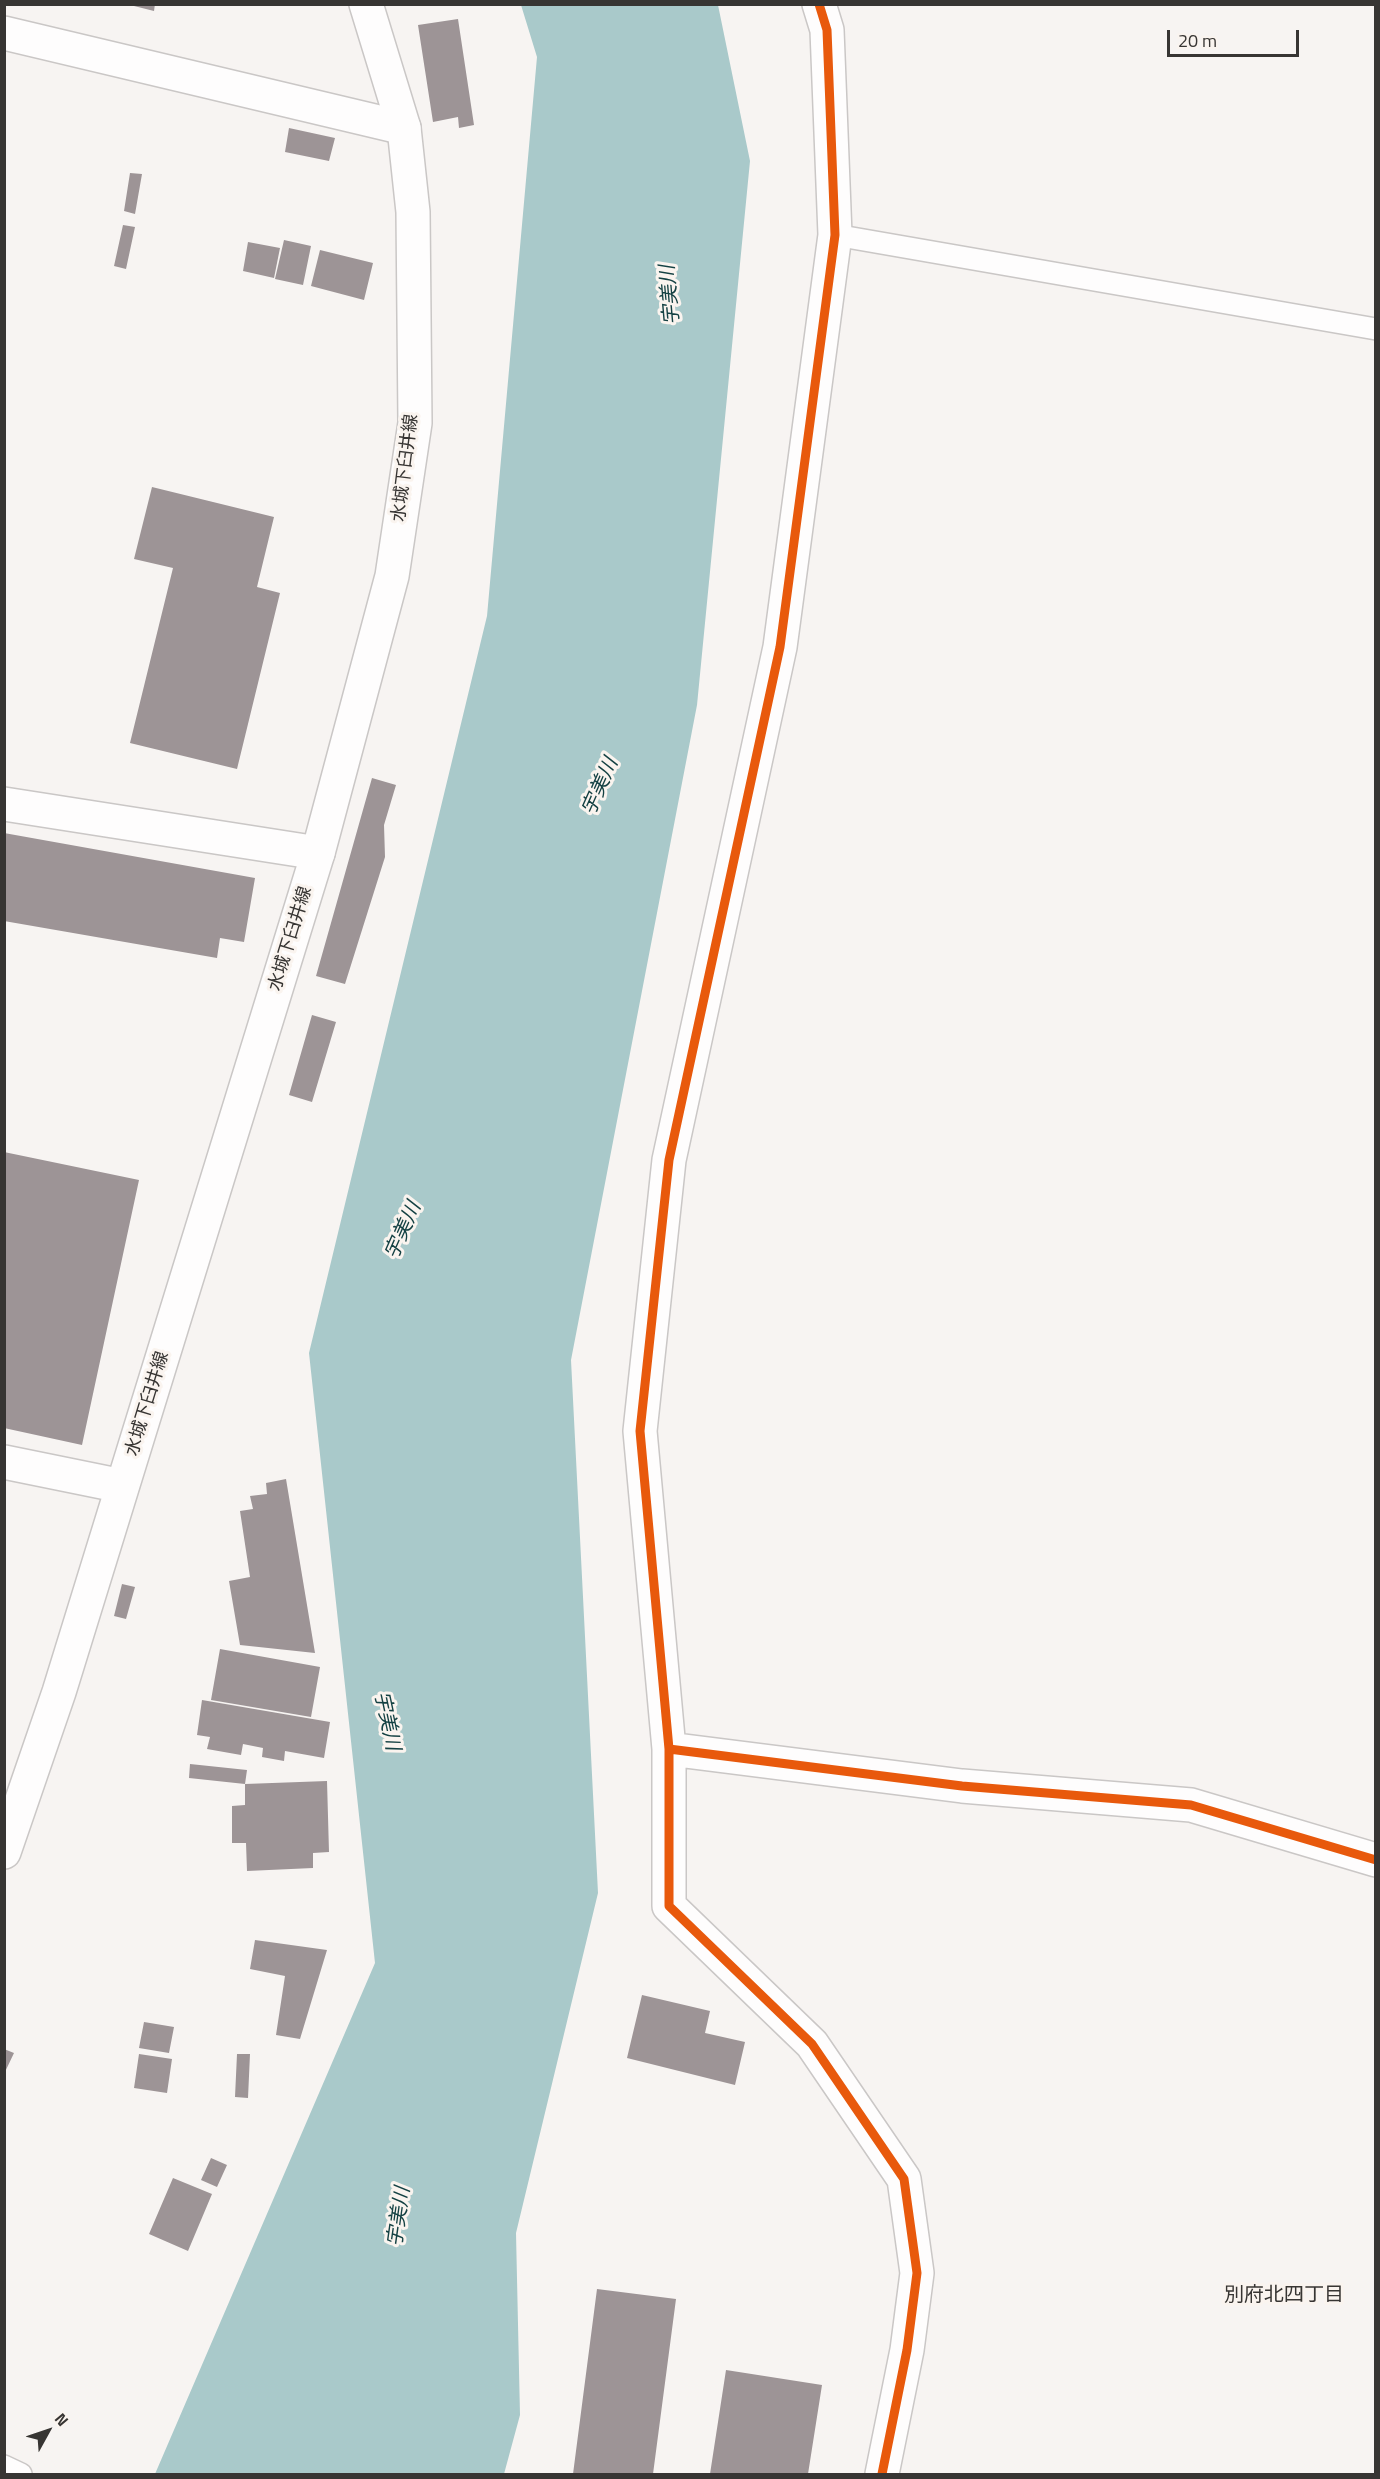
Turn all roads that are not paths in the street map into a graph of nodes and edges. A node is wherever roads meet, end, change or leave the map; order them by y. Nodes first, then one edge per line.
1 (366, 4) edge
2 (819, 4) edge
3 (4, 33) edge
4 (404, 128) junction
5 (835, 235) junction
6 (1376, 329) edge
7 (4, 804) edge
8 (318, 853) junction
9 (4, 1462) edge
10 (122, 1486) junction
11 (669, 1749) junction
12 (4, 1852) edge
13 (1376, 1860) edge
14 (4, 2466) edge
15 (21, 2475) edge
16 (882, 2475) edge

1 - 4 street, 水城下臼井線
2 - 5 street
3 - 4 street
4 - 8 street, 水城下臼井線
5 - 6 lane
5 - 11 street
7 - 8 street
8 - 10 street, 水城下臼井線
9 - 10 street
10 - 12 street, 水城下臼井線
11 - 13 street
11 - 16 street
14 - 15 lane

